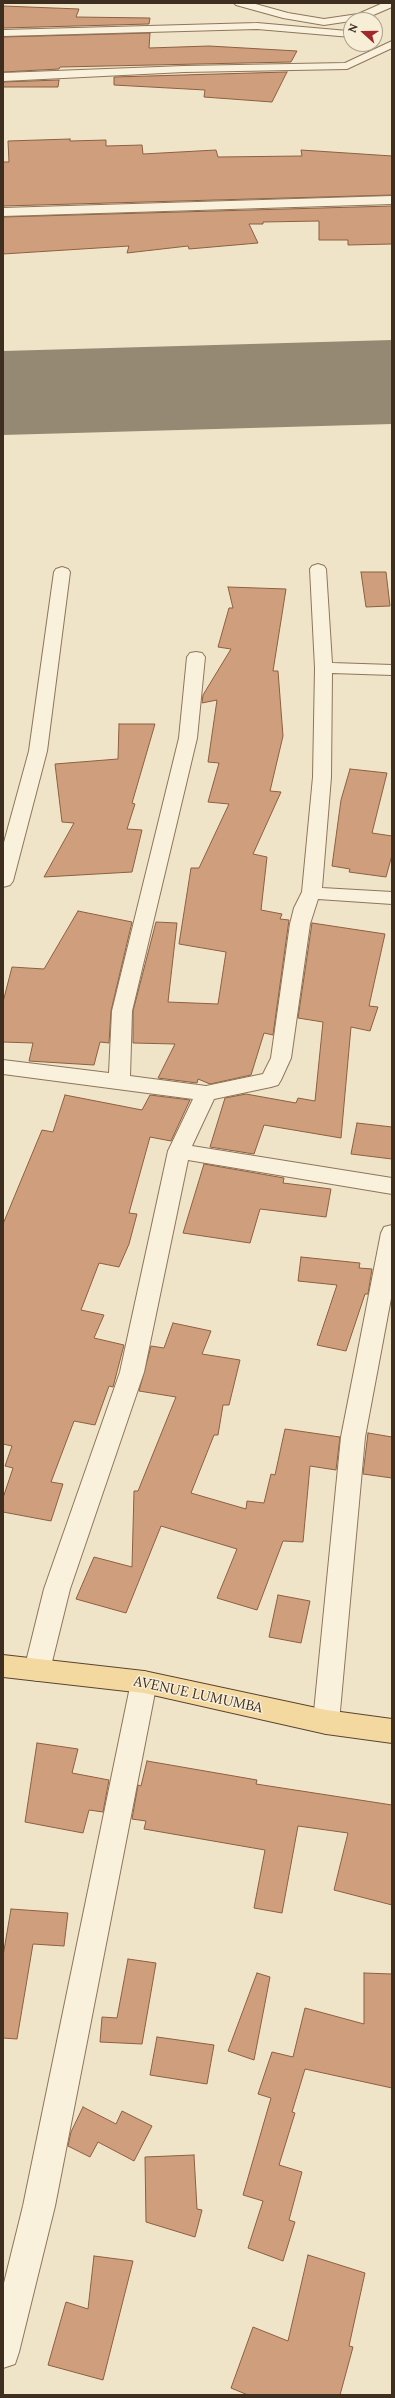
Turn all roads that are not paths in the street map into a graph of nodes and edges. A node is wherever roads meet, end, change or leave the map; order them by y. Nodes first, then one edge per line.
1 (240, 3) edge
2 (392, 3) edge
3 (3, 32) edge
4 (343, 34) edge
5 (392, 44) edge
6 (3, 77) edge
7 (392, 200) edge
8 (3, 212) edge
9 (318, 569) dead end
10 (62, 572) dead end
11 (196, 658) dead end
12 (324, 668) junction
13 (392, 670) edge
14 (3, 880) edge
15 (312, 892) junction
16 (392, 898) edge
17 (3, 1068) edge
18 (119, 1081) junction
19 (206, 1093) junction
20 (179, 1151) junction
21 (392, 1186) edge
22 (392, 1233) edge
23 (3, 1666) edge
24 (37, 1670) junction
25 (144, 1682) junction
26 (326, 1722) junction
27 (392, 1731) edge
28 (3, 2352) edge

1 - 2 street
3 - 4 street
5 - 6 street
7 - 8 street
9 - 12 street
10 - 14 street
11 - 18 street
12 - 13 street
12 - 15 street
15 - 16 street
15 - 19 street
17 - 18 street
18 - 19 street
19 - 20 street
20 - 21 street
20 - 24 street
22 - 26 street
23 - 24 main road, AVENUE LUMUMBA
24 - 25 main road, AVENUE LUMUMBA
25 - 26 main road, AVENUE LUMUMBA
25 - 28 street
26 - 27 main road, AVENUE LUMUMBA

